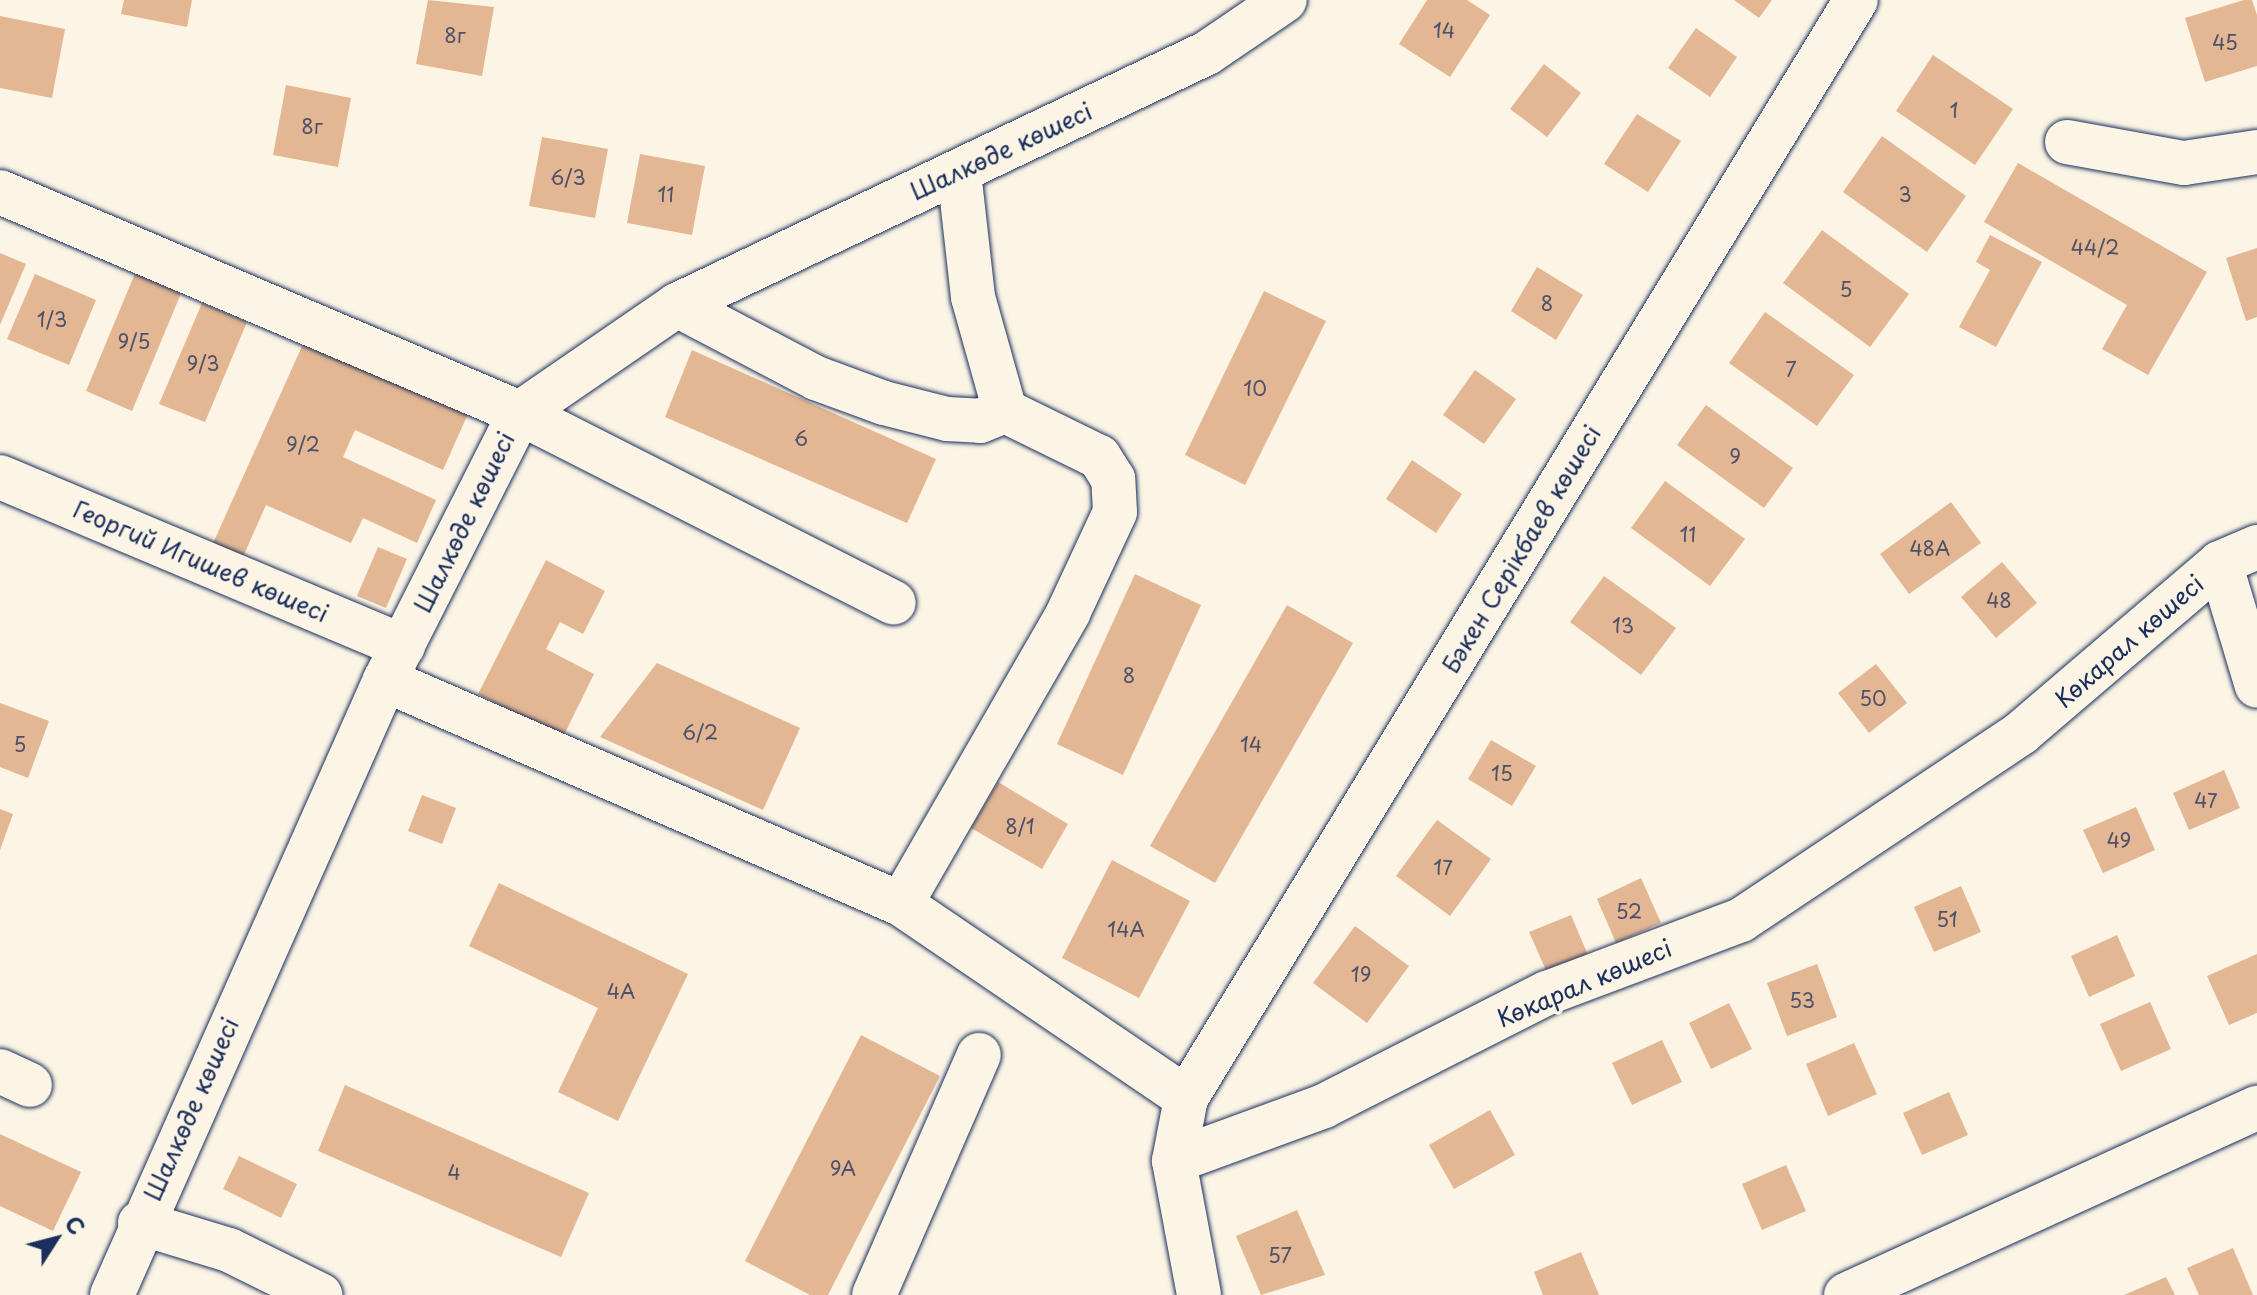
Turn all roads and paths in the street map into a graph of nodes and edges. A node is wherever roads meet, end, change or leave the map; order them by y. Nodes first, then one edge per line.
1 (1285, 0) edge
2 (1856, 0) edge
3 (2067, 142) dead end
4 (2257, 152) edge
5 (959, 172) junction
6 (0, 192) edge
7 (677, 305) junction
8 (1005, 411) junction
9 (520, 413) junction
10 (0, 477) edge
11 (2238, 555) edge
12 (894, 603) dead end
13 (394, 663) junction
14 (2257, 686) edge
15 (901, 904) junction
16 (979, 1055) dead end
17 (1186, 1098) junction
18 (2257, 1108) edge
19 (1174, 1161) junction
20 (140, 1223) junction
21 (112, 1295) edge
22 (320, 1295) edge
23 (874, 1295) edge
24 (1199, 1295) edge
25 (1846, 1295) edge

1 - 5 street, Шалкөде көшесі
2 - 17 street, Бәкен Серікбаев көшесі
3 - 4 street
5 - 7 street, Шалкөде көшесі
5 - 8 street
6 - 9 street
7 - 8 street
7 - 9 street, Шалкөде көшесі
8 - 15 street
9 - 12 street
9 - 13 street, Шалкөде көшесі
10 - 13 street, Георгий Игишев көшесі
11 - 14 street
11 - 19 street, Көкарал көшесі
13 - 15 street, Георгий Игишев көшесі
13 - 20 street, Шалкөде көшесі
15 - 17 street
16 - 23 street
17 - 19 street
18 - 25 street
19 - 24 street
20 - 21 street, Шалкөде көшесі
20 - 22 street

